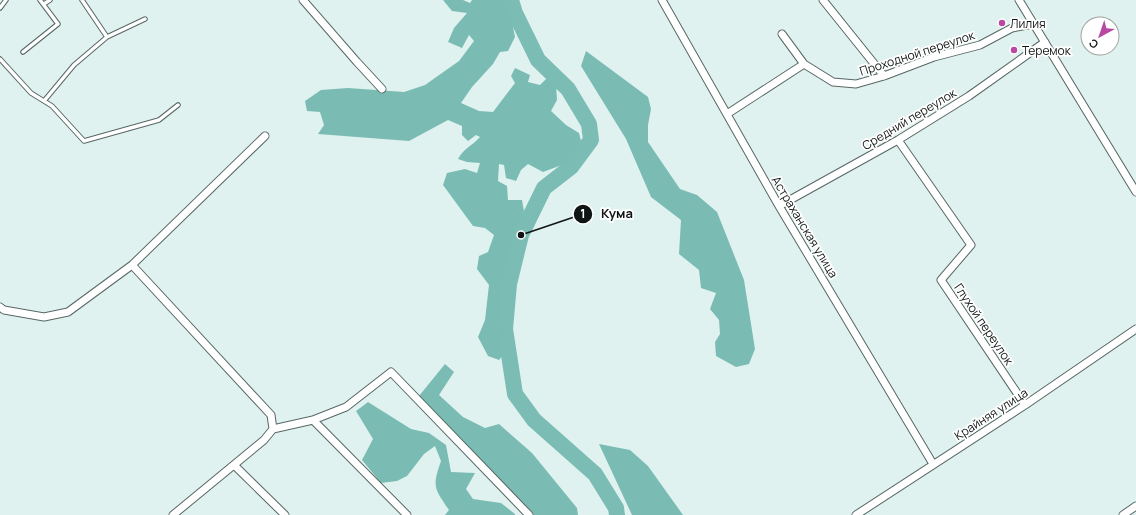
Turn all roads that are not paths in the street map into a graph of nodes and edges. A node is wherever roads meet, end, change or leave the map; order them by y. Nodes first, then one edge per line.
1 (6, 0) edge
2 (40, 0) edge
3 (50, 0) edge
4 (82, 0) edge
5 (303, 0) edge
6 (662, 0) edge
7 (823, 0) edge
8 (1019, 0) edge
9 (44, 4) junction
10 (0, 8) edge
11 (145, 19) dead end
12 (1033, 24) junction
13 (782, 34) dead end
14 (107, 37) junction
15 (1045, 42) junction
16 (23, 52) dead end
17 (0, 59) edge
18 (804, 64) junction
19 (884, 76) junction
20 (382, 89) dead end
21 (44, 101) junction
22 (178, 105) dead end
23 (727, 114) junction
24 (265, 136) dead end
25 (898, 140) junction
26 (1136, 192) edge
27 (779, 206) junction
28 (132, 265) junction
29 (0, 307) edge
30 (1136, 329) edge
31 (1025, 405) junction
32 (313, 420) junction
33 (273, 429) junction
34 (933, 464) junction
35 (234, 465) junction
36 (1136, 506) edge
37 (173, 515) edge
38 (285, 515) edge
39 (407, 515) edge
40 (529, 515) edge
41 (856, 515) edge
42 (1123, 515) edge

1 - 10 lane
2 - 9 lane
3 - 9 lane
4 - 14 lane
5 - 20 street
6 - 23 street, Астраханская улица
7 - 19 street
8 - 12 street
9 - 16 lane
11 - 14 lane
12 - 15 street
12 - 19 street, Проходной переулок
13 - 18 street
14 - 21 lane
15 - 25 street, Средний переулок
15 - 26 street
17 - 21 lane
18 - 19 street, Проходной переулок
18 - 23 street
21 - 22 lane
23 - 27 street, Астраханская улица
24 - 28 street
25 - 27 street, Средний переулок
25 - 31 street, Глухой переулок
27 - 34 street, Астраханская улица
28 - 29 street
28 - 33 street
30 - 31 street, Крайняя улица
31 - 34 street, Крайняя улица
32 - 33 street
32 - 39 street
32 - 40 street
33 - 35 street
34 - 41 street, Крайняя улица
35 - 37 street
35 - 38 street
36 - 42 street

